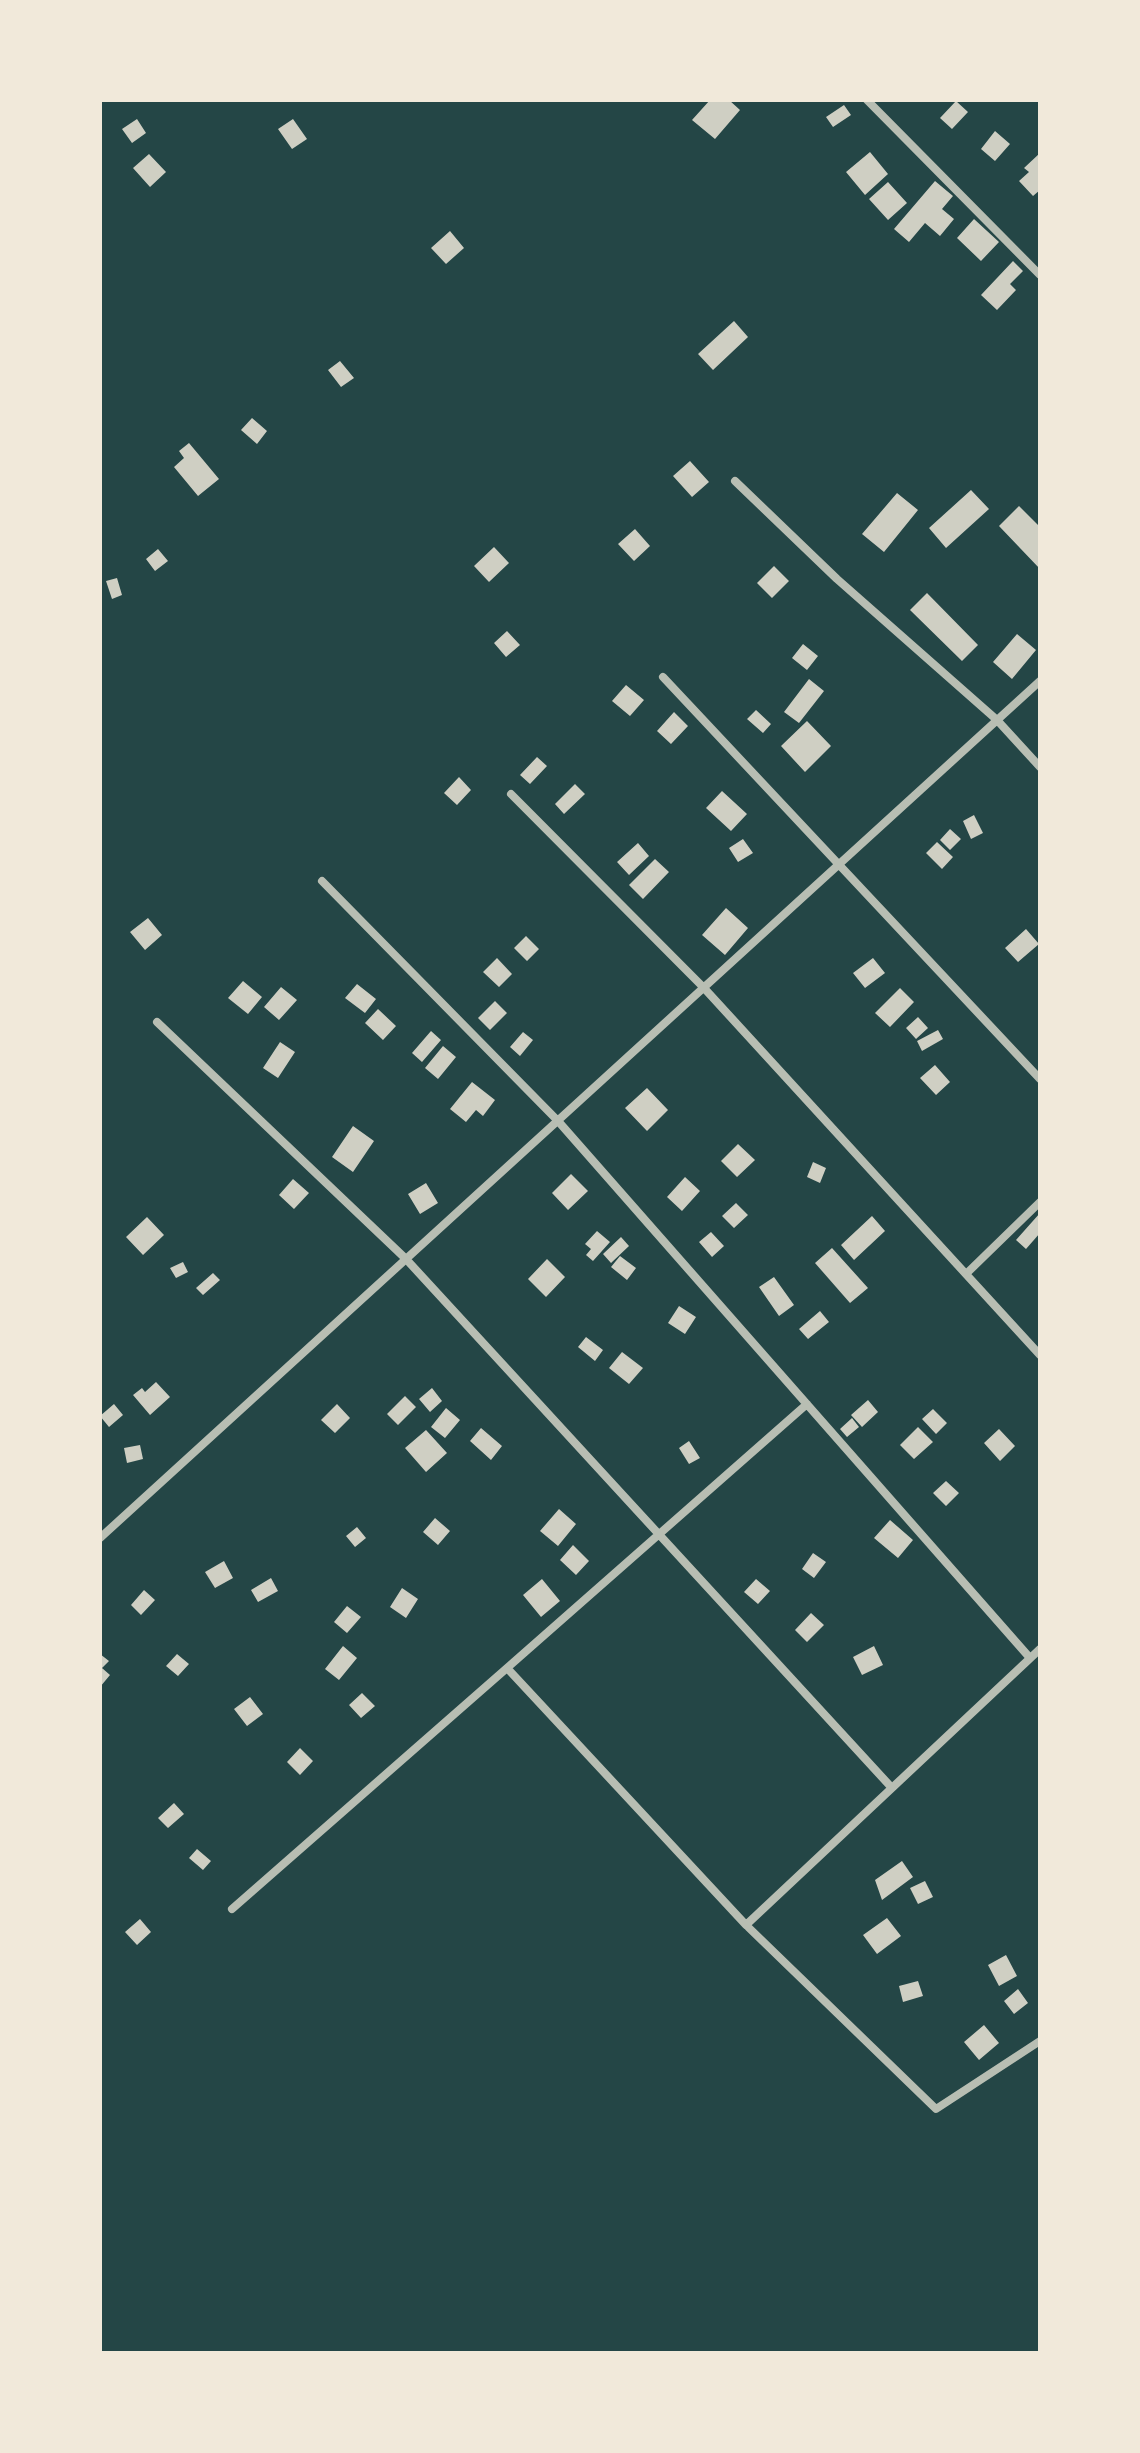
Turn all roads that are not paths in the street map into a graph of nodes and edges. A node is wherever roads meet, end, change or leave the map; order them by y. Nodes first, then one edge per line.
1 (867, 100) edge
2 (1040, 275) edge
3 (735, 481) dead end
4 (663, 677) dead end
5 (1040, 681) edge
6 (997, 720) junction
7 (1040, 767) edge
8 (511, 794) dead end
9 (840, 864) junction
10 (322, 881) dead end
11 (704, 988) junction
12 (157, 1022) dead end
13 (1040, 1079) edge
14 (558, 1121) junction
15 (1040, 1202) edge
16 (406, 1259) junction
17 (966, 1274) junction
18 (1040, 1355) edge
19 (807, 1404) junction
20 (659, 1534) junction
21 (100, 1538) edge
22 (1040, 1649) edge
23 (1030, 1658) junction
24 (507, 1668) junction
25 (892, 1788) junction
26 (232, 1909) dead end
27 (746, 1925) junction
28 (1040, 2041) edge

1 - 2 street
3 - 6 street
4 - 9 street
5 - 6 street
6 - 7 street
6 - 9 street
8 - 11 street
9 - 11 street
9 - 13 street
10 - 14 street
11 - 14 street
11 - 17 street
12 - 16 street
14 - 16 street
14 - 19 street
15 - 17 street
16 - 20 street
16 - 21 street
17 - 18 street
19 - 20 street
19 - 23 street
20 - 24 street
20 - 25 street
22 - 23 street
23 - 25 street
24 - 26 street
24 - 27 street
25 - 27 street
27 - 28 street

